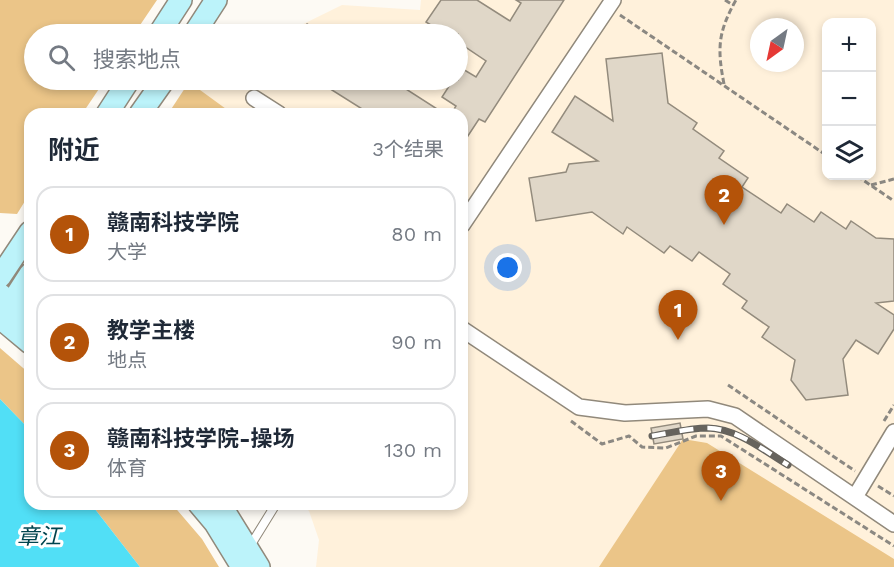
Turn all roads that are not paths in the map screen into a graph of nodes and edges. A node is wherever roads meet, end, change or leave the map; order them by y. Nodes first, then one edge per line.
1 (181, 0) edge
2 (216, 0) edge
3 (610, 3) edge
4 (165, 24) edge
5 (200, 24) edge
6 (123, 90) edge
7 (157, 90) edge
8 (254, 98) dead end
9 (111, 108) edge
10 (144, 108) edge
11 (270, 108) edge
12 (468, 216) edge
13 (24, 241) edge
14 (0, 277) edge
15 (24, 282) edge
16 (3, 308) edge
17 (24, 320) edge
18 (468, 333) edge
19 (24, 336) edge
20 (894, 432) edge
21 (855, 497) junction
22 (204, 510) edge
23 (223, 510) edge
24 (272, 510) edge
25 (894, 524) edge
26 (245, 557) edge
27 (260, 567) edge

1 - 4 main road
2 - 5 main road
3 - 12 street
6 - 9 main road
7 - 10 main road
8 - 11 street
13 - 14 main road
15 - 16 main road
16 - 17 main road
16 - 19 main road
18 - 21 street
20 - 21 street
21 - 25 street
22 - 26 main road
23 - 26 main road
24 - 26 lane
26 - 27 main road

